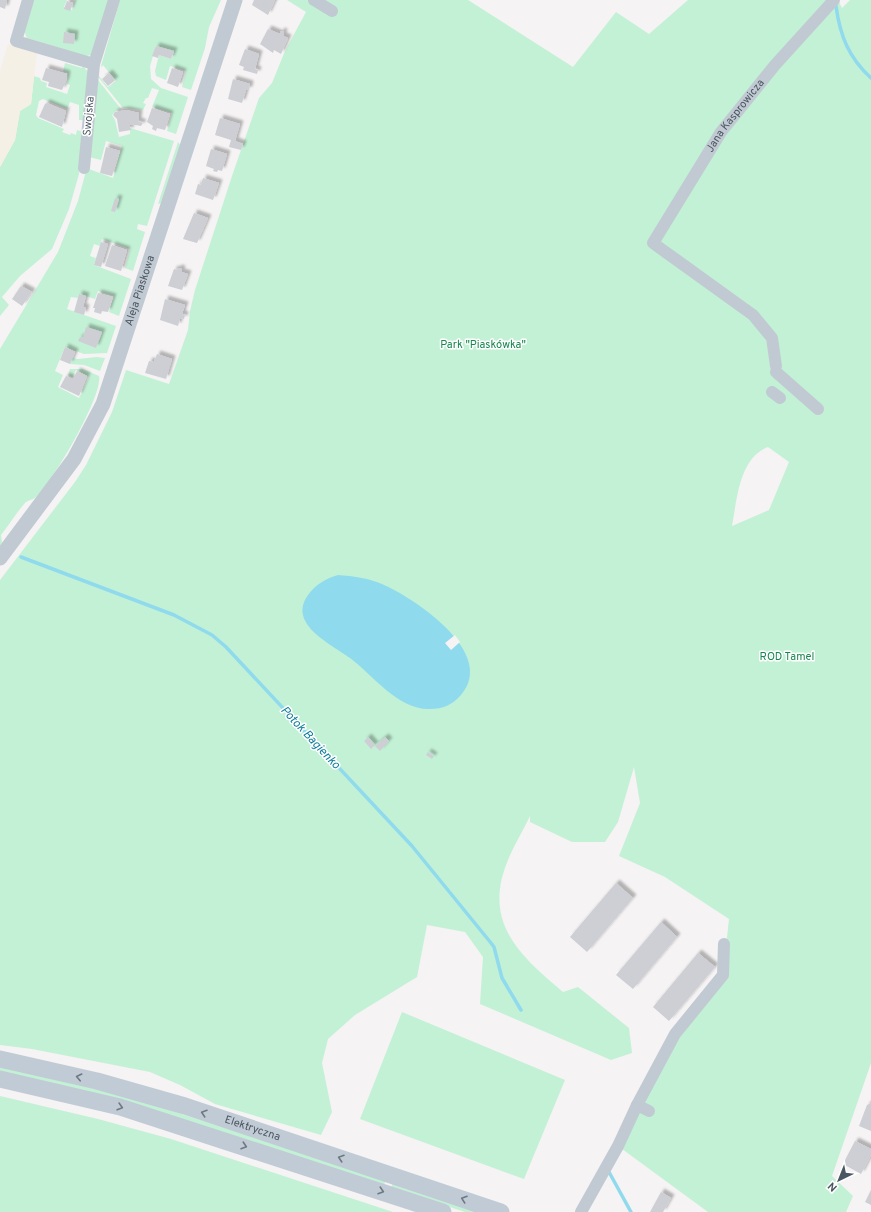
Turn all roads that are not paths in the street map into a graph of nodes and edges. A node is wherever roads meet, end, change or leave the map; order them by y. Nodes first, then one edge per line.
1 (28, 0) edge
2 (114, 0) edge
3 (235, 0) edge
4 (314, 0) edge
5 (834, 0) edge
6 (332, 11) dead end
7 (94, 64) junction
8 (84, 168) dead end
9 (818, 409) dead end
10 (0, 558) edge
11 (724, 944) dead end
12 (0, 1059) edge
13 (0, 1079) edge
14 (637, 1106) junction
15 (649, 1111) dead end
16 (443, 1212) edge
17 (501, 1212) edge
18 (581, 1212) edge

1 - 7 street
2 - 7 street, Swojska
3 - 10 street, Aleja Piaskowa
4 - 6 street
5 - 9 street, Jana Kasprowicza
7 - 8 street, Swojska
11 - 14 street
17 -> 12 main road, Elektryczna
13 -> 16 main road, Elektryczna
14 - 15 street
14 - 18 street

